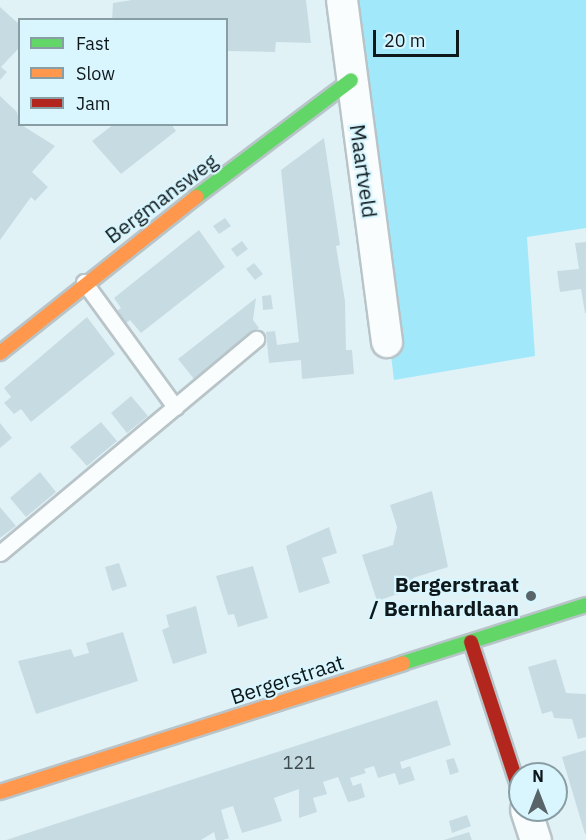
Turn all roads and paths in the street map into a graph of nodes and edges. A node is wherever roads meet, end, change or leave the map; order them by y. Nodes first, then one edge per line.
1 (342, 0) edge
2 (351, 80) junction
3 (84, 282) junction
4 (256, 339) dead end
5 (387, 342) dead end
6 (0, 353) edge
7 (175, 407) junction
8 (0, 553) edge
9 (586, 605) edge
10 (471, 642) junction
11 (510, 762) edge
12 (0, 792) edge
13 (530, 822) edge
14 (536, 840) edge

1 - 2 street, Maartveld
2 - 3 street, Bergmansweg
2 - 5 street, Maartveld
3 - 6 street, Bergmansweg
3 - 7 lane
4 - 7 lane
7 - 8 lane
9 - 10 street, Bergerstraat
10 - 11 street
10 - 12 street, Bergerstraat
13 - 14 street

